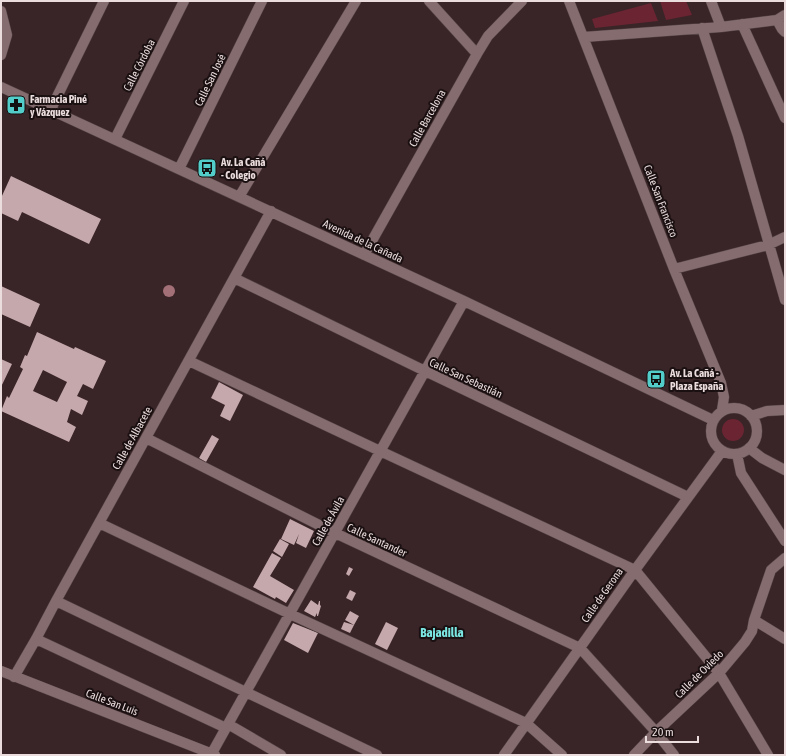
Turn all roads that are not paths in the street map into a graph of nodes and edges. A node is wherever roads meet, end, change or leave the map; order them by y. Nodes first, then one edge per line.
1 (104, 1) edge
2 (184, 1) edge
3 (262, 1) edge
4 (356, 1) edge
5 (429, 1) edge
6 (522, 1) edge
7 (569, 1) edge
8 (711, 1) edge
9 (1, 11) edge
10 (781, 18) edge
11 (742, 24) junction
12 (721, 26) junction
13 (702, 28) junction
14 (785, 32) edge
15 (584, 37) junction
16 (477, 54) junction
17 (1, 55) edge
18 (1, 87) edge
19 (51, 109) junction
20 (785, 118) edge
21 (115, 139) junction
22 (179, 169) junction
23 (239, 197) junction
24 (271, 211) junction
25 (785, 237) edge
26 (768, 245) junction
27 (364, 255) junction
28 (674, 270) junction
29 (234, 278) junction
30 (785, 300) edge
31 (464, 301) junction
32 (189, 360) junction
33 (425, 371) junction
34 (722, 410) junction
35 (785, 410) edge
36 (751, 416) junction
37 (713, 420) junction
38 (146, 438) junction
39 (749, 448) junction
40 (722, 451) junction
41 (380, 452) junction
42 (737, 454) junction
43 (785, 470) edge
44 (688, 497) junction
45 (99, 523) junction
46 (335, 533) junction
47 (785, 540) edge
48 (785, 558) edge
49 (635, 570) junction
50 (56, 601) junction
51 (290, 614) junction
52 (754, 620) junction
53 (36, 639) junction
54 (785, 639) edge
55 (580, 648) junction
56 (1, 672) edge
57 (719, 673) junction
58 (14, 677) junction
59 (246, 692) junction
60 (526, 723) junction
61 (227, 726) junction
62 (656, 732) junction
63 (214, 754) edge
64 (281, 755) edge
65 (377, 755) edge
66 (504, 755) edge
67 (562, 755) edge
68 (634, 755) edge
69 (674, 755) edge
70 (768, 755) edge

1 - 19 street
2 - 21 street, Calle Córdoba
3 - 22 street, Calle San José
4 - 23 street
5 - 16 street
6 - 16 street, Calle Barcelona
7 - 15 street, Calle San Francisco
8 - 12 street
9 - 17 street
10 - 11 street
10 - 14 street
11 - 12 street
11 - 20 street
12 - 13 street
13 - 15 street
13 - 26 street
15 - 28 street, Calle San Francisco
16 - 27 street, Calle Barcelona
18 - 19 street, Avenida de la Cañada
19 - 21 street, Avenida de la Cañada
21 - 22 street, Avenida de la Cañada
22 - 23 street, Avenida de la Cañada
23 - 24 street, Avenida de la Cañada
24 - 27 street, Avenida de la Cañada
24 - 29 street, Calle de Albacete
25 - 26 street
26 - 28 street
26 - 30 street
27 - 31 street, Avenida de la Cañada
28 - 34 street, Calle San Francisco
29 - 32 street, Calle de Albacete
29 - 33 street, Calle San Sebastián
31 - 33 street, Calle de Ávila
31 - 37 street, Avenida de la Cañada
32 - 38 street, Calle de Albacete
32 - 41 street
33 - 41 street, Calle de Ávila
33 - 44 street, Calle San Sebastián
34 - 36 street
34 - 37 street
35 - 36 street
36 - 39 street
37 - 40 street
38 - 45 street, Calle de Albacete
38 - 46 street, Calle Santander
39 - 42 street
39 - 43 street
40 - 42 street
40 - 44 street, Calle de Gerona
41 - 46 street, Calle de Ávila
41 - 49 street
42 - 47 street
44 - 49 street, Calle de Gerona
45 - 50 street, Calle de Albacete
45 - 51 street
46 - 51 street, Calle de Ávila
46 - 55 street, Calle Santander
48 - 52 street, Calle de Oviedo
49 - 55 street, Calle de Gerona
49 - 57 street
50 - 53 street, Calle de Albacete
50 - 59 street
51 - 59 street, Calle de Ávila
51 - 60 street
52 - 54 street
52 - 57 street, Calle de Oviedo
53 - 58 street, Calle de Albacete
53 - 61 street
55 - 60 street, Calle de Gerona
55 - 62 street
56 - 58 street, Calle San Luis
57 - 62 street, Calle de Oviedo
57 - 70 street
58 - 63 street, Calle San Luis
59 - 61 street, Calle de Ávila
59 - 65 street
60 - 66 street, Calle de Gerona
60 - 67 street
61 - 63 street, Calle de Ávila
61 - 64 street
62 - 68 street, Calle de Oviedo
62 - 69 street

